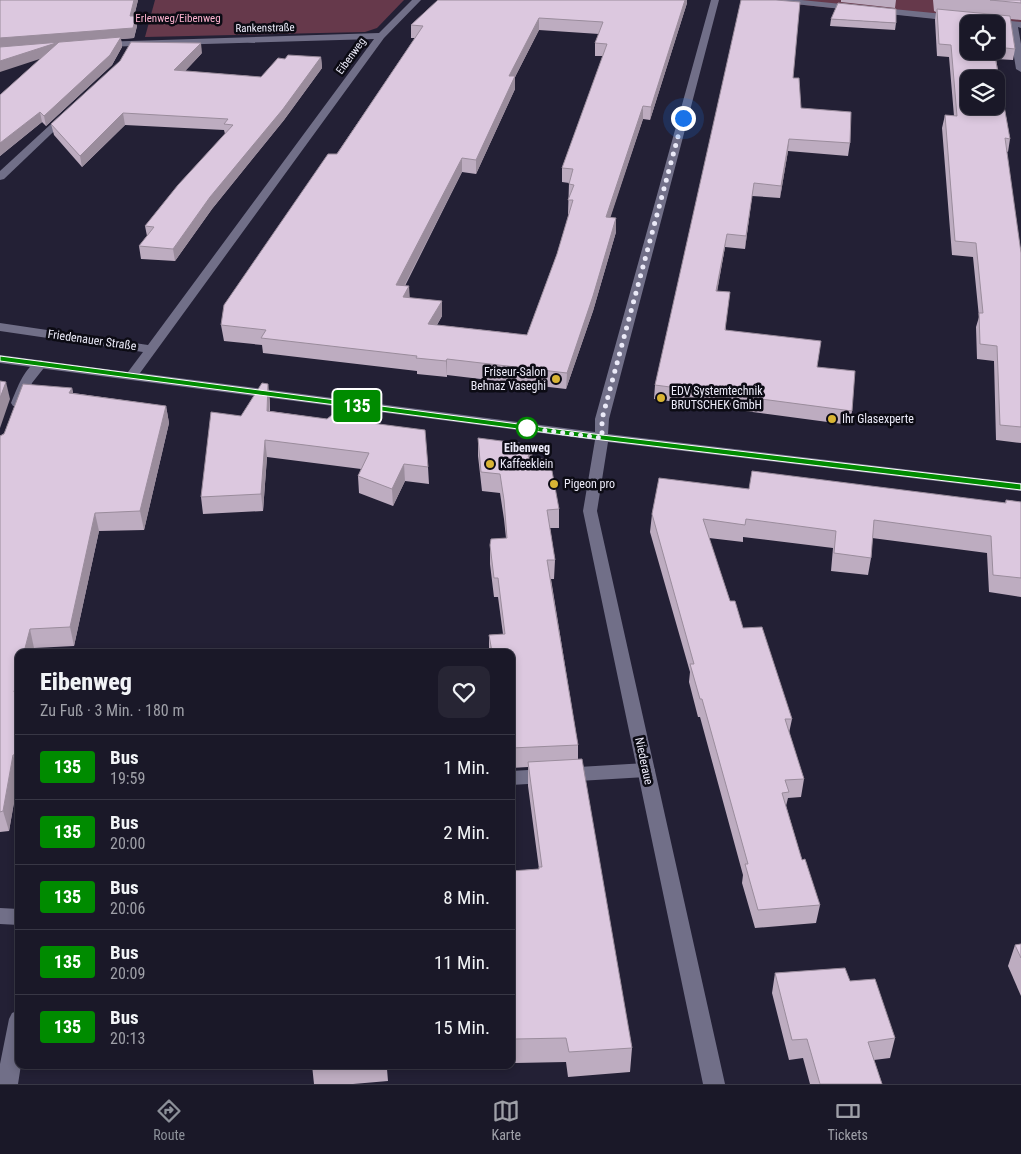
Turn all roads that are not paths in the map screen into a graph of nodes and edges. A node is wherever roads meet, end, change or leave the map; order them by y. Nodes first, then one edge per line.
1 (417, 0) edge
2 (715, 0) edge
3 (776, 0) edge
4 (960, 19) edge
5 (1017, 25) edge
6 (381, 36) junction
7 (132, 42) junction
8 (93, 44) edge
9 (124, 55) edge
10 (1021, 70) edge
11 (72, 109) edge
12 (0, 177) edge
13 (0, 326) edge
14 (151, 349) junction
15 (0, 359) edge
16 (41, 364) junction
17 (131, 376) junction
18 (13, 416) edge
19 (602, 438) junction
20 (1021, 487) edge
21 (646, 770) junction
22 (515, 778) edge
23 (0, 916) edge
24 (15, 917) edge
25 (15, 1041) edge
26 (7, 1084) edge
27 (714, 1084) edge

1 - 6 street, Eibenweg
2 - 19 street, Niederaue
3 - 4 street
5 - 10 street
6 - 7 street, Rankenstraße
6 - 14 street, Eibenweg
7 - 8 street, Rankenstraße
7 - 9 street
11 - 12 street
13 - 14 street, Friedenauer Straße
14 - 17 street, Friedenauer Straße
15 - 16 street
16 - 17 street
16 - 18 street
17 - 19 street
19 - 20 street
19 - 21 street, Niederaue
21 - 22 street
21 - 27 street, Niederaue
23 - 24 street
25 - 26 street

